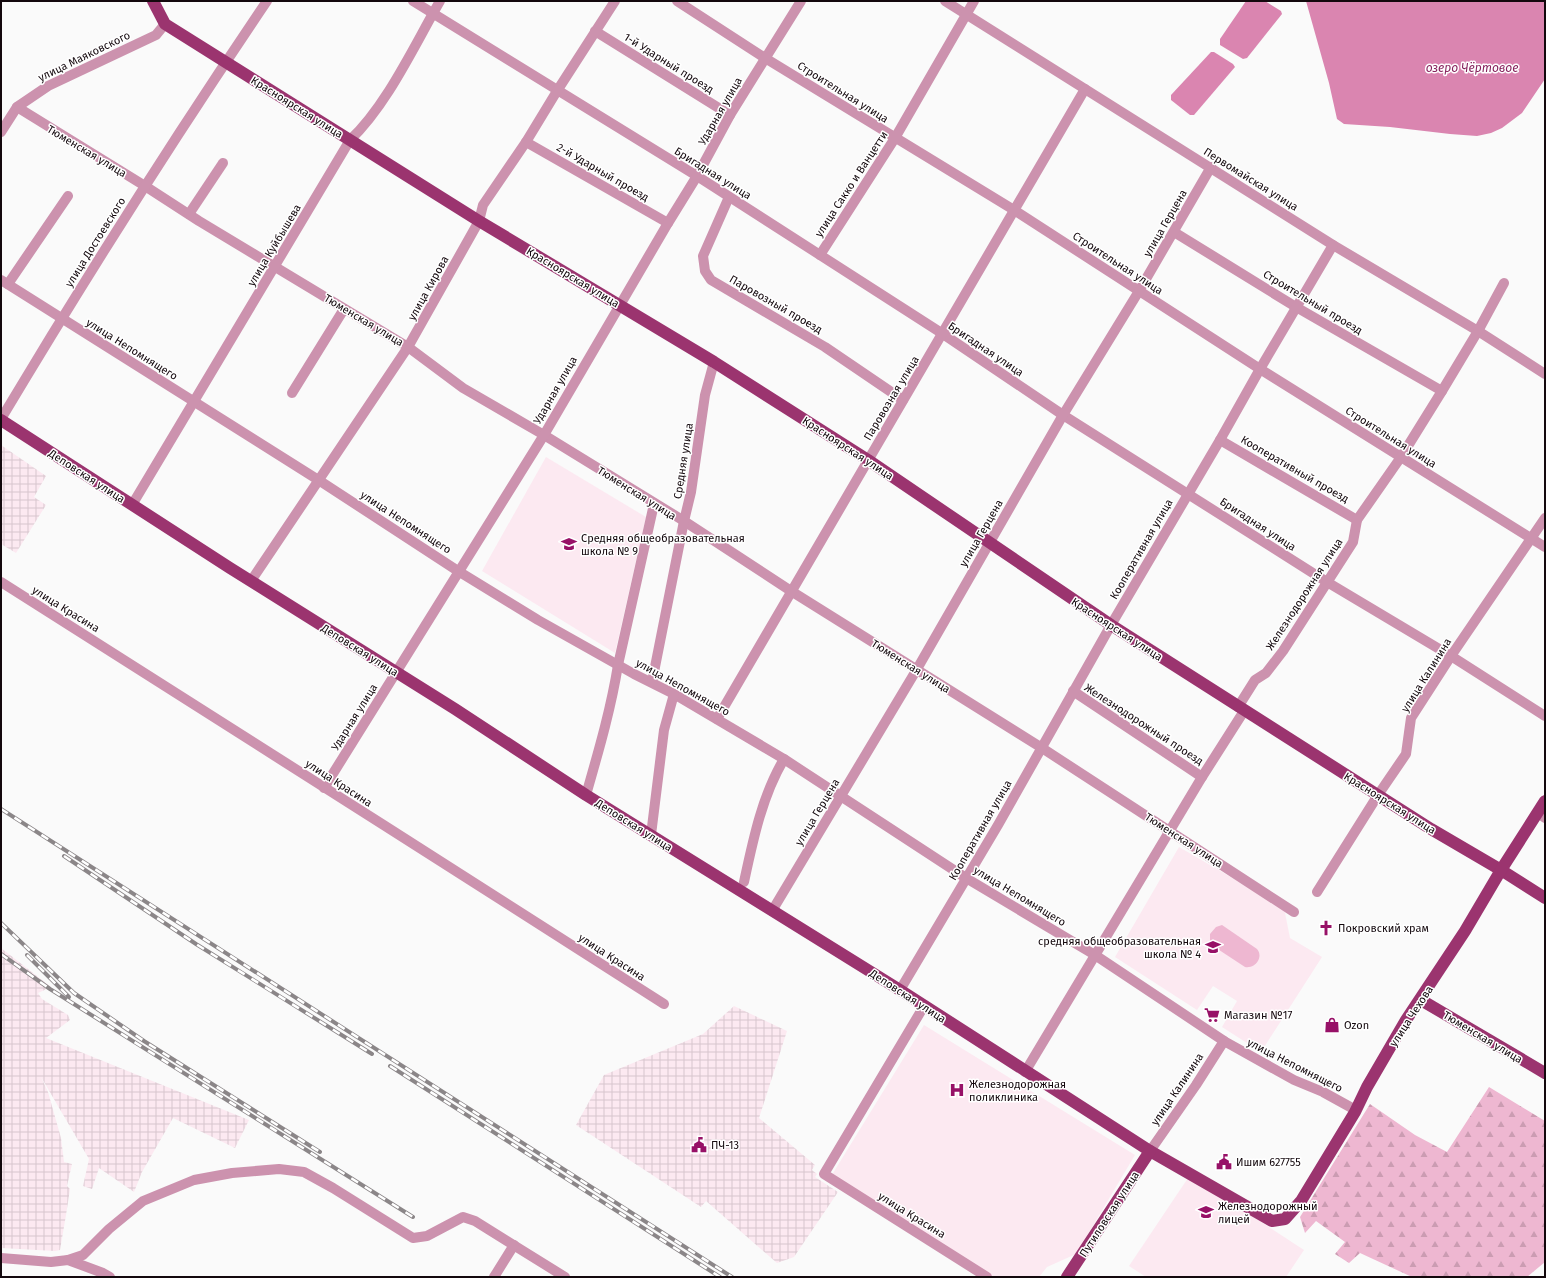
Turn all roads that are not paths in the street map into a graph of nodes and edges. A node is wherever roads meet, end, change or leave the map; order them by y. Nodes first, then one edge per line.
1 (153, 1) edge
2 (267, 1) edge
3 (413, 1) edge
4 (440, 1) edge
5 (615, 1) edge
6 (677, 1) edge
7 (801, 1) edge
8 (945, 1) edge
9 (974, 1) edge
10 (433, 14) junction
11 (966, 14) junction
12 (165, 24) junction
13 (595, 31) junction
14 (765, 58) junction
15 (225, 63) junction
16 (1085, 89) junction
17 (557, 91) junction
18 (17, 107) junction
19 (730, 115) junction
20 (1, 132) edge
21 (895, 138) junction
22 (350, 140) junction
23 (526, 142) junction
24 (223, 163) dead end
25 (1211, 167) junction
26 (697, 176) junction
27 (145, 186) junction
28 (68, 196) dead end
29 (729, 197) junction
30 (1014, 210) junction
31 (189, 214) junction
32 (480, 221) junction
33 (668, 223) junction
34 (1174, 232) junction
35 (1333, 245) junction
36 (820, 255) junction
37 (275, 267) junction
38 (5, 282) edge
39 (1504, 283) dead end
40 (1139, 291) junction
41 (620, 305) junction
42 (1296, 307) junction
43 (344, 309) junction
44 (61, 319) junction
45 (1478, 331) junction
46 (943, 334) junction
47 (408, 347) junction
48 (714, 362) junction
49 (1260, 369) junction
50 (1545, 374) edge
51 (1442, 391) junction
52 (292, 393) dead end
53 (904, 400) junction
54 (193, 401) junction
55 (1063, 415) junction
56 (1, 419) edge
57 (544, 434) junction
58 (1220, 440) junction
59 (1401, 456) junction
60 (868, 460) junction
61 (320, 481) junction
62 (1188, 494) junction
63 (654, 504) junction
64 (132, 505) junction
65 (1545, 518) edge
66 (1357, 520) junction
67 (684, 521) junction
68 (1532, 539) junction
69 (990, 543) junction
70 (1545, 548) edge
71 (458, 571) junction
72 (251, 581) junction
73 (1, 582) edge
74 (1327, 582) junction
75 (791, 591) junction
76 (1111, 625) junction
77 (1451, 656) junction
78 (618, 665) junction
79 (917, 669) junction
80 (396, 673) junction
81 (652, 682) junction
82 (1073, 691) junction
83 (674, 694) junction
84 (1241, 709) junction
85 (1545, 716) edge
86 (718, 719) junction
87 (1042, 748) junction
88 (784, 759) junction
89 (1202, 776) junction
90 (324, 788) junction
91 (1378, 795) junction
92 (586, 796) junction
93 (840, 796) junction
94 (1545, 801) edge
95 (1541, 815) edge
96 (1170, 831) junction
97 (651, 835) junction
98 (1501, 870) junction
99 (966, 878) junction
100 (744, 882) dead end
101 (1317, 892) dead end
102 (1545, 898) edge
103 (772, 911) junction
104 (1294, 912) dead end
105 (1095, 955) junction
106 (900, 990) junction
107 (1421, 1000) junction
108 (664, 1004) dead end
109 (924, 1006) junction
110 (1224, 1041) junction
111 (1025, 1072) junction
112 (1545, 1073) edge
113 (1355, 1112) junction
114 (1150, 1151) junction
115 (1272, 1221) joint
116 (514, 1245) junction
117 (1, 1258) edge
118 (68, 1260) junction
119 (110, 1277) edge
120 (494, 1277) edge
121 (565, 1277) edge
122 (987, 1277) edge
123 (1067, 1277) edge

1 - 12 main road, Красноярская улица
2 - 15 street, улица Достоевского
3 - 10 street, Бригадная улица
4 - 10 street, улица Куйбышева
5 - 13 street, улица Кирова
6 - 14 street, Строительная улица
7 - 14 street, Ударная улица
8 - 11 street, Первомайская улица
9 - 11 street, улица Сакко и Ванцетти
10 - 17 street, Бригадная улица
10 - 22 street, улица Куйбышева
11 - 16 street, Первомайская улица
11 - 21 street, улица Сакко и Ванцетти
12 - 15 main road, Красноярская улица
12 - 18 street, улица Маяковского
13 - 17 street, улица Кирова
13 - 19 street, 1-й Ударный проезд
14 - 19 street, Ударная улица
14 - 21 street, Строительная улица
15 - 22 main road, Красноярская улица
15 - 27 street, улица Достоевского
16 - 25 street, Первомайская улица
16 - 30 street, Паровозная улица
17 - 23 street, улица Кирова
17 - 26 street, Бригадная улица
18 - 20 street, улица Маяковского
18 - 27 street, Тюменская улица
19 - 26 street, Ударная улица
21 - 30 street, Строительная улица
21 - 36 street, улица Сакко и Ванцетти
22 - 32 main road, Красноярская улица
22 - 37 street, улица Куйбышева
23 - 32 street, улица Кирова
23 - 33 street, 2-й Ударный проезд
24 - 31 street
25 - 34 street, улица Герцена
25 - 35 street, Первомайская улица
26 - 29 street, Бригадная улица
26 - 33 street, Ударная улица
27 - 31 street, Тюменская улица
27 - 44 street, улица Достоевского
28 - 38 street
29 - 36 street, Бригадная улица
29 - 53 street, Паровозный проезд
30 - 40 street, Строительная улица
30 - 46 street, Паровозная улица
31 - 37 street, Тюменская улица
32 - 41 main road, Красноярская улица
32 - 47 street, улица Кирова
33 - 41 street, Ударная улица
34 - 40 street, улица Герцена
34 - 42 street, Строительный проезд
35 - 42 street, Кооперативная улица
35 - 45 street, Первомайская улица
36 - 46 street, Бригадная улица
37 - 43 street, Тюменская улица
37 - 54 street, улица Куйбышева
38 - 44 street, улица Непомнящего
39 - 45 street, Железнодорожная улица
40 - 49 street, Строительная улица
40 - 55 street, улица Герцена
41 - 48 main road, Красноярская улица
41 - 57 street, Ударная улица
42 - 49 street, Кооперативная улица
42 - 51 street, Строительный проезд
43 - 47 street, Тюменская улица
43 - 52 street
44 - 54 street, улица Непомнящего
44 - 56 street, улица Достоевского
45 - 50 street, Первомайская улица
45 - 51 street, Железнодорожная улица
46 - 53 street, Паровозная улица
46 - 55 street, Бригадная улица
47 - 57 street, Тюменская улица
47 - 61 street, улица Кирова
48 - 60 main road, Красноярская улица
48 - 67 street, Средняя улица
49 - 58 street, Кооперативная улица
49 - 59 street, Строительная улица
51 - 59 street, Железнодорожная улица
53 - 60 street, Паровозная улица
54 - 61 street, улица Непомнящего
54 - 64 street, улица Куйбышева
55 - 62 street, Бригадная улица
55 - 69 street, улица Герцена
56 - 64 main road, Деповская улица
57 - 63 street, Тюменская улица
57 - 71 street, Ударная улица
58 - 62 street, Кооперативная улица
58 - 66 street, Кооперативный проезд
59 - 66 street, Железнодорожная улица
59 - 68 street, Строительная улица
60 - 69 main road, Красноярская улица
60 - 75 street, Паровозная улица
61 - 71 street, улица Непомнящего
61 - 72 street, улица Кирова
62 - 74 street, Бригадная улица
62 - 76 street, Кооперативная улица
63 - 67 street, Тюменская улица
63 - 78 street
64 - 72 main road, Деповская улица
65 - 68 street, улица Калинина
66 - 74 street, Железнодорожная улица
67 - 75 street, Тюменская улица
67 - 81 street, Средняя улица
68 - 70 street, Строительная улица
68 - 77 street, улица Калинина
69 - 76 main road, Красноярская улица
69 - 79 street, улица Герцена
71 - 78 street, улица Непомнящего
71 - 80 street, Ударная улица
72 - 80 main road, Деповская улица
73 - 90 street, улица Красина
74 - 77 street, Бригадная улица
74 - 84 street, Железнодорожная улица
75 - 79 street, Тюменская улица
75 - 86 street, Паровозная улица
76 - 82 street, Кооперативная улица
76 - 84 main road, Красноярская улица
77 - 85 street, Бригадная улица
77 - 91 street, улица Калинина
78 - 81 street, улица Непомнящего
78 - 92 street
79 - 87 street, Тюменская улица
79 - 93 street, улица Герцена
80 - 90 street, Ударная улица
80 - 92 main road, Деповская улица
81 - 83 street, улица Непомнящего
82 - 87 street, Кооперативная улица
82 - 89 street, Железнодорожный проезд
83 - 86 street, улица Непомнящего
83 - 97 street
84 - 89 street, Железнодорожная улица
84 - 91 main road, Красноярская улица
86 - 88 street, улица Непомнящего
87 - 96 street, Тюменская улица
87 - 99 street, Кооперативная улица
88 - 93 street, улица Непомнящего
88 - 100 street
89 - 96 street, Железнодорожная улица
90 - 108 street, улица Красина
91 - 98 main road, Красноярская улица
91 - 101 street, улица Калинина
92 - 97 main road, Деповская улица
93 - 99 street, улица Непомнящего
93 - 103 street, улица Герцена
94 - 95 main road, улица Чехова
95 - 98 main road, улица Чехова
96 - 104 street, Тюменская улица
96 - 105 street, Железнодорожная улица
97 - 103 main road, Деповская улица
98 - 102 main road, Красноярская улица
98 - 107 main road, улица Чехова
99 - 105 street, улица Непомнящего
99 - 106 street, Кооперативная улица
103 - 106 main road, Деповская улица
105 - 110 street, улица Непомнящего
105 - 111 street, Железнодорожная улица
106 - 109 main road, Деповская улица
107 - 112 main road, Тюменская улица
107 - 113 main road, улица Чехова
109 - 111 main road, Деповская улица
109 - 122 street, улица Красина
110 - 113 street, улица Непомнящего
110 - 114 street, улица Калинина
111 - 114 main road, Деповская улица
113 - 115 main road, улица Чехова
114 - 115 main road, Деповская улица
114 - 123 main road, Путиловская улица
116 - 118 street
116 - 120 street
116 - 121 street
117 - 118 street
118 - 119 street

